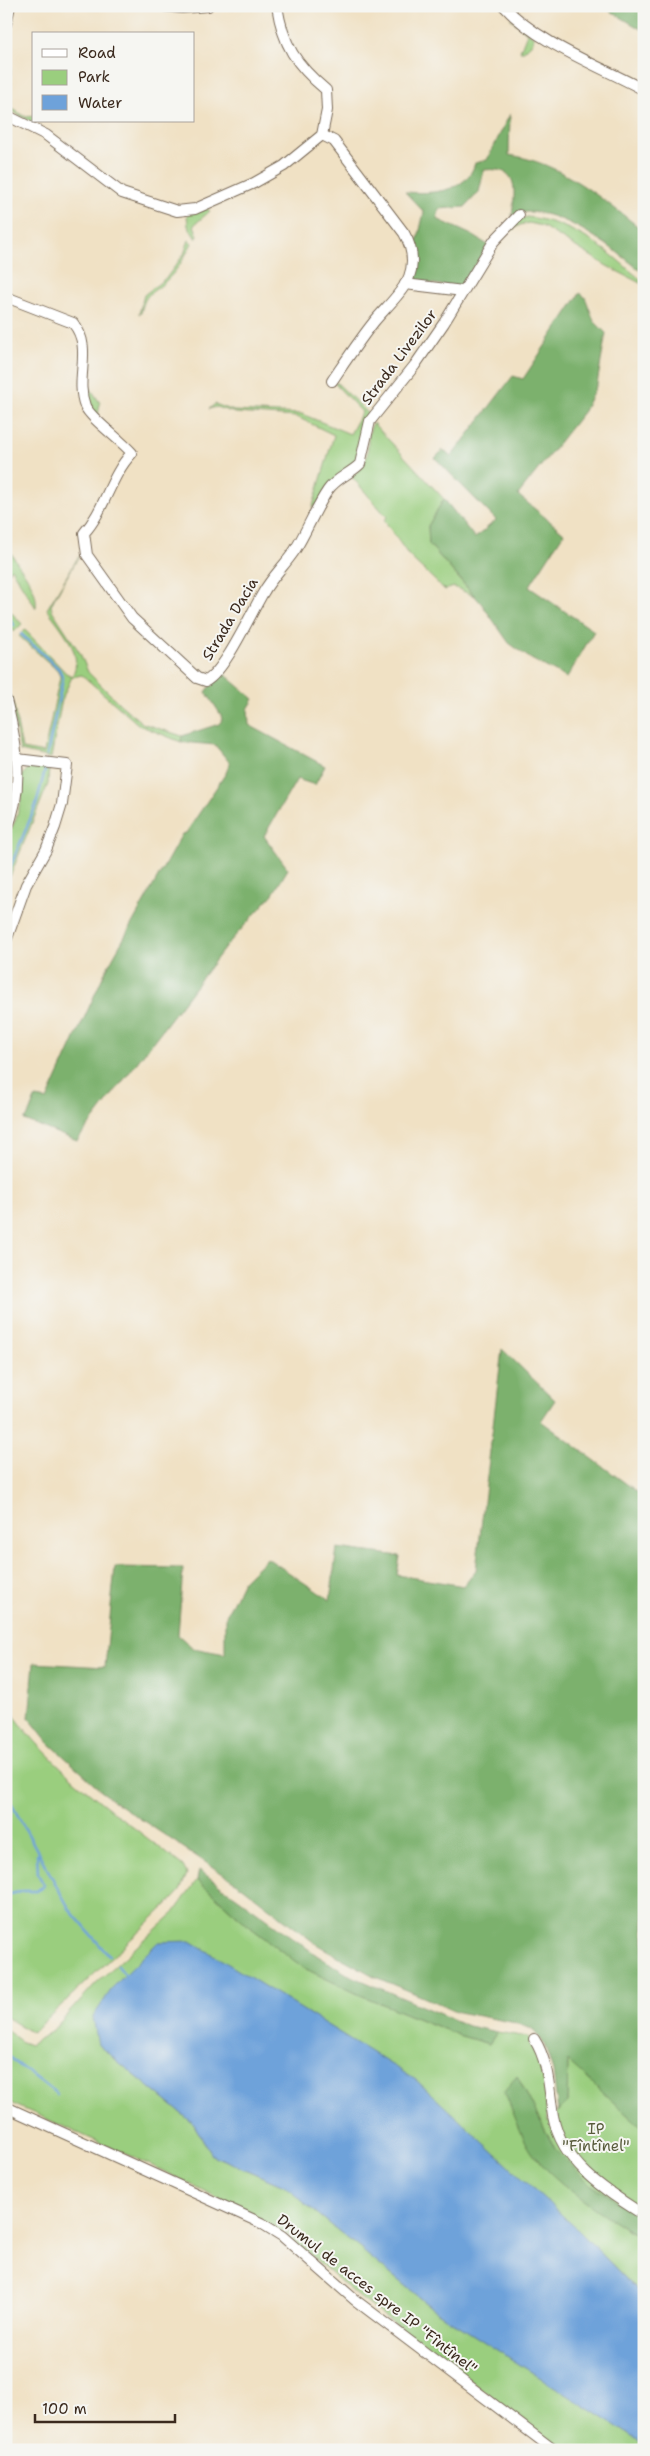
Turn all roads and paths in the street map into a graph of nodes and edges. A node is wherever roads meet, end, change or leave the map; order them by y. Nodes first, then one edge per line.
1 (10, 6) edge
2 (163, 6) edge
3 (208, 6) edge
4 (277, 6) edge
5 (504, 6) edge
6 (6, 24) edge
7 (644, 90) edge
8 (6, 115) edge
9 (322, 135) junction
10 (519, 215) dead end
11 (405, 284) junction
12 (463, 290) junction
13 (6, 297) edge
14 (332, 381) dead end
15 (365, 445) joint
16 (6, 700) edge
17 (17, 759) junction
18 (6, 793) edge
19 (17, 796) junction
20 (6, 831) edge
21 (6, 941) edge
22 (534, 2039) dead end
23 (6, 2107) edge
24 (644, 2215) edge
25 (554, 2450) edge

1 - 6 street
2 - 3 street
4 - 9 street
5 - 7 street
8 - 9 street
9 - 11 street
10 - 12 street, Strada Livezilor
11 - 12 street, Strada Livezilor
11 - 14 street
12 - 15 street, Strada Livezilor
13 - 15 street, Strada Dacia
16 - 17 street
17 - 19 street
17 - 21 street
18 - 19 street
19 - 20 street
22 - 24 street
23 - 25 street, Drumul de acces spre IP "Fîntînel"

